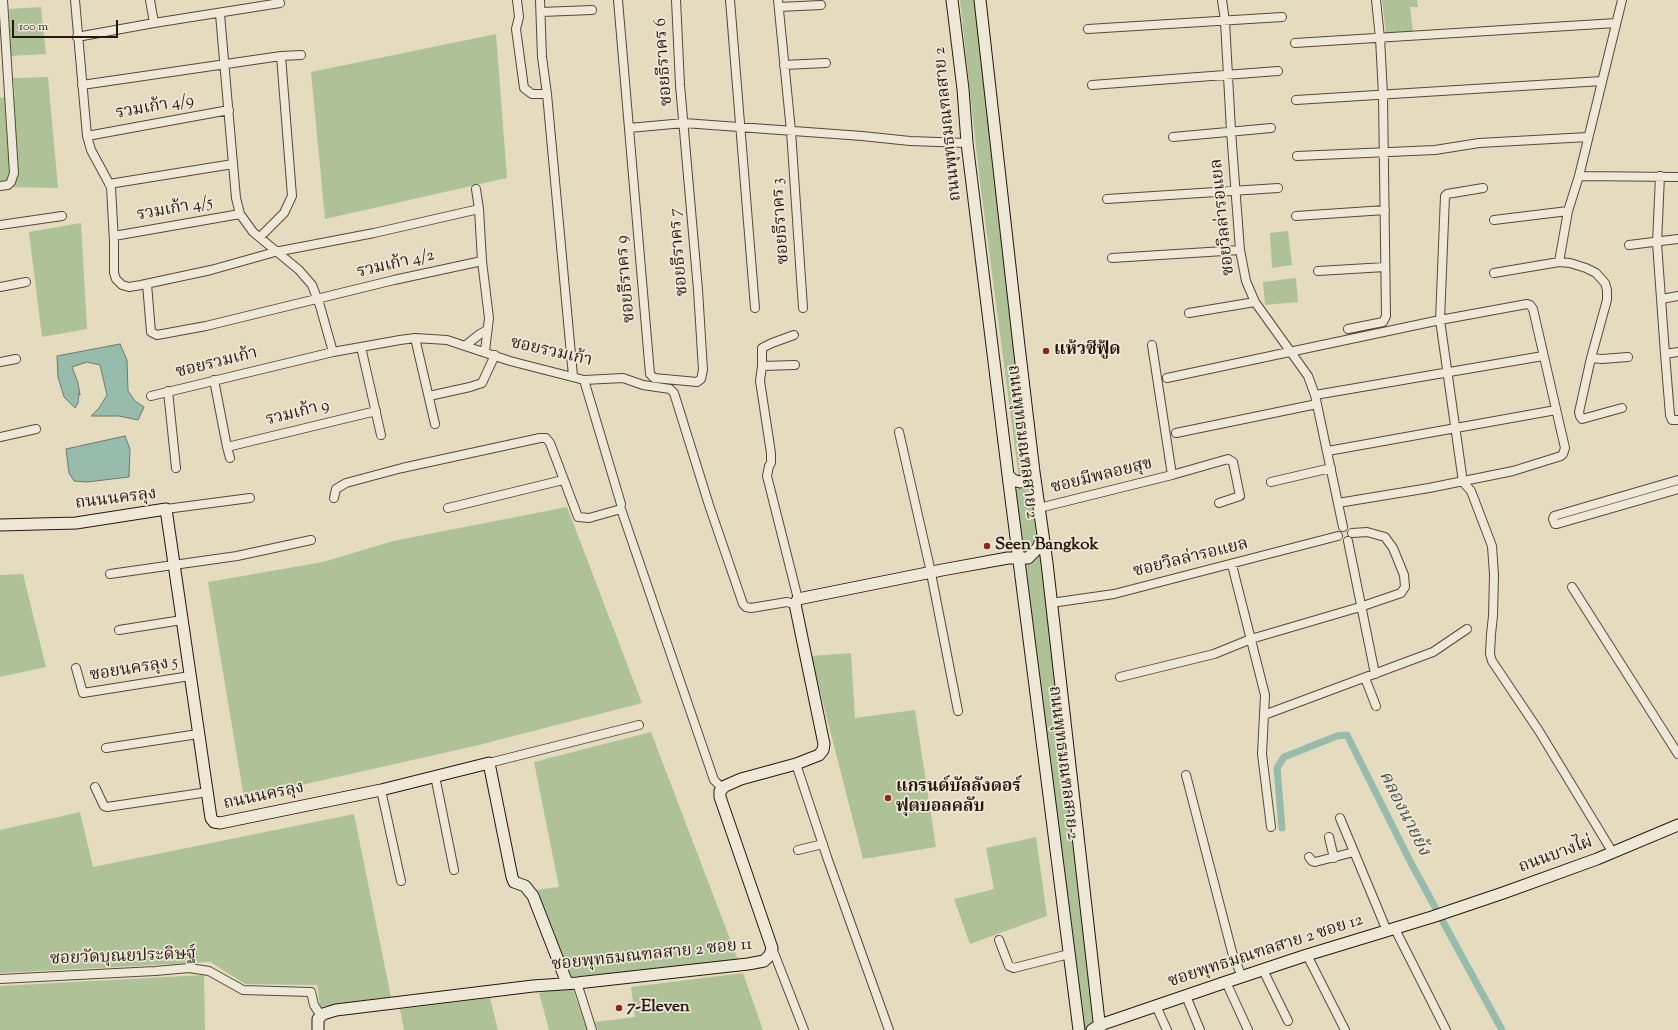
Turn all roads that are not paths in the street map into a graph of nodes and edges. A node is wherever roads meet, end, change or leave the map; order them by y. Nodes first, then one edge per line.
1 (3, 0) edge
2 (75, 0) edge
3 (150, 0) edge
4 (518, 0) edge
5 (540, 0) edge
6 (618, 0) edge
7 (676, 0) edge
8 (730, 0) edge
9 (952, 0) edge
10 (980, 0) edge
11 (1222, 0) edge
12 (1376, 0) edge
13 (1622, 0) edge
14 (280, 3) dead end
15 (778, 3) edge
16 (249, 4) edge
17 (821, 5) dead end
18 (592, 10) dead end
19 (541, 12) junction
20 (220, 14) junction
21 (1282, 17) dead end
22 (1225, 21) junction
23 (154, 23) junction
24 (1616, 23) junction
25 (1088, 29) dead end
26 (77, 37) junction
27 (1380, 38) junction
28 (1295, 43) dead end
29 (301, 55) dead end
30 (281, 56) junction
31 (826, 63) dead end
32 (225, 64) junction
33 (784, 65) junction
34 (1278, 71) dead end
35 (1227, 76) junction
36 (1602, 80) junction
37 (82, 85) junction
38 (1092, 85) dead end
39 (547, 94) junction
40 (1383, 95) junction
41 (1296, 100) dead end
42 (229, 110) junction
43 (684, 123) junction
44 (629, 128) junction
45 (740, 128) junction
46 (1271, 128) dead end
47 (791, 131) junction
48 (1231, 131) junction
49 (86, 136) junction
50 (1173, 137) dead end
51 (1588, 137) junction
52 (967, 144) junction
53 (1384, 151) junction
54 (1297, 156) dead end
55 (233, 164) junction
56 (1579, 176) junction
57 (1660, 176) junction
58 (1678, 176) edge
59 (109, 184) junction
60 (0, 186) edge
61 (1278, 188) dead end
62 (1483, 188) dead end
63 (476, 189) dead end
64 (1235, 191) junction
65 (1107, 199) dead end
66 (479, 209) junction
67 (1385, 210) junction
68 (1568, 211) junction
69 (240, 214) junction
70 (62, 216) dead end
71 (1296, 216) dead end
72 (1494, 220) dead end
73 (0, 225) edge
74 (114, 236) junction
75 (260, 237) junction
76 (1678, 239) edge
77 (1657, 242) junction
78 (1628, 245) dead end
79 (1240, 250) junction
80 (275, 252) junction
81 (1112, 258) dead end
82 (482, 261) junction
83 (1560, 262) junction
84 (1385, 266) junction
85 (1318, 271) dead end
86 (1494, 273) dead end
87 (26, 282) dead end
88 (147, 284) junction
89 (0, 287) edge
90 (1678, 296) edge
91 (1662, 298) junction
92 (318, 299) junction
93 (1255, 302) junction
94 (755, 308) dead end
95 (803, 308) dead end
96 (1189, 313) dead end
97 (1440, 320) junction
98 (1348, 328) dead end
99 (488, 330) junction
100 (794, 335) dead end
101 (415, 338) junction
102 (466, 345) junction
103 (1152, 345) dead end
104 (361, 347) junction
105 (485, 351) junction
106 (333, 352) junction
107 (1292, 352) junction
108 (1678, 352) edge
109 (1665, 354) junction
110 (495, 355) junction
111 (1543, 356) junction
112 (1628, 357) dead end
113 (1591, 358) junction
114 (16, 359) dead end
115 (0, 362) edge
116 (795, 365) dead end
117 (762, 366) junction
118 (1447, 372) junction
119 (573, 376) junction
120 (1167, 378) dead end
121 (214, 380) junction
122 (584, 380) junction
123 (701, 380) joint
124 (168, 391) junction
125 (1315, 395) junction
126 (151, 396) dead end
127 (429, 396) junction
128 (1317, 404) junction
129 (1622, 408) dead end
130 (1556, 410) junction
131 (376, 411) junction
132 (1678, 420) edge
133 (435, 424) dead end
134 (1456, 428) junction
135 (36, 430) dead end
136 (899, 432) dead end
137 (1176, 433) dead end
138 (381, 435) dead end
139 (0, 437) edge
140 (227, 447) junction
141 (1328, 451) junction
142 (230, 458) dead end
143 (176, 468) dead end
144 (1331, 468) junction
145 (1034, 472) junction
146 (1008, 475) junction
147 (1172, 475) junction
148 (563, 480) junction
149 (1678, 480) edge
150 (1271, 482) dead end
151 (1464, 482) junction
152 (1650, 488) junction
153 (1678, 489) edge
154 (1653, 497) junction
155 (250, 498) dead end
156 (334, 498) dead end
157 (1219, 502) dead end
158 (1338, 503) junction
159 (621, 504) dead end
160 (448, 508) dead end
161 (1039, 508) junction
162 (1582, 508) junction
163 (166, 509) junction
164 (1584, 517) junction
165 (0, 525) edge
166 (1343, 527) junction
167 (1352, 533) junction
168 (1338, 536) junction
169 (1043, 538) junction
170 (311, 540) dead end
171 (1348, 541) junction
172 (1019, 557) junction
173 (173, 565) junction
174 (1232, 565) junction
175 (931, 573) junction
176 (110, 574) dead end
177 (1572, 587) dead end
178 (797, 602) junction
179 (1051, 603) junction
180 (1360, 606) junction
181 (182, 620) junction
182 (119, 630) dead end
183 (1467, 630) dead end
184 (1251, 639) junction
185 (76, 668) dead end
186 (1375, 674) junction
187 (190, 676) junction
188 (1120, 677) dead end
189 (1364, 678) junction
190 (1376, 706) dead end
191 (958, 712) dead end
192 (1264, 715) junction
193 (639, 725) dead end
194 (198, 734) junction
195 (106, 748) dead end
196 (1678, 754) edge
197 (489, 763) junction
198 (796, 764) junction
199 (1186, 775) dead end
200 (435, 776) junction
201 (95, 787) dead end
202 (723, 789) junction
203 (381, 790) junction
204 (208, 792) junction
205 (1340, 818) dead end
206 (1678, 825) edge
207 (1271, 827) dead end
208 (1329, 837) dead end
209 (823, 844) junction
210 (798, 850) dead end
211 (1354, 852) junction
212 (1613, 853) junction
213 (1309, 857) dead end
214 (1334, 858) junction
215 (454, 870) dead end
216 (401, 880) dead end
217 (1438, 915) joint
218 (1391, 930) junction
219 (999, 940) dead end
220 (772, 948) junction
221 (1069, 954) junction
222 (1307, 955) junction
223 (1263, 970) junction
224 (1242, 977) junction
225 (0, 979) edge
226 (1226, 982) junction
227 (572, 983) junction
228 (1186, 996) junction
229 (1156, 1006) junction
230 (321, 1016) junction
231 (1288, 1021) dead end
232 (1097, 1028) edge
233 (318, 1030) edge
234 (592, 1030) edge
235 (804, 1030) edge
236 (889, 1030) edge
237 (1079, 1030) edge
238 (1167, 1030) edge
239 (1200, 1030) edge
240 (1248, 1030) edge
241 (1345, 1030) edge
242 (1446, 1030) edge

1 - 60 street
2 - 26 street
3 - 23 street
4 - 39 street
5 - 19 street
6 - 44 street, ซอยธีราคร 9
7 - 43 street, ซอยธีราคร 6
8 - 45 street
9 - 52 street, ถนนพุทธมณฑลสาย 2
10 - 145 street, ถนนพุทธมณฑลสาย 2
11 - 22 street, ซอยวิลล่ารอแยล
12 - 27 street
13 - 24 street
14 - 16 street
15 - 17 street
15 - 33 street, ซอยธีราคร 3
16 - 20 street
18 - 19 street
19 - 39 street
20 - 23 street
20 - 32 street
21 - 22 street
22 - 25 street
22 - 35 street, ซอยวิลล่ารอแยล
23 - 26 street
24 - 27 street
24 - 36 street
26 - 37 street
27 - 28 street
27 - 40 street
29 - 30 street
30 - 32 street
30 - 75 street
31 - 33 street
32 - 37 street
32 - 42 street
33 - 47 street, ซอยธีราคร 3
34 - 35 street
35 - 38 street
35 - 48 street, ซอยวิลล่ารอแยล
36 - 40 street
36 - 51 street
37 - 49 street
39 - 119 street
40 - 41 street
40 - 53 street
42 - 49 street, รวมเก้า 4/9
42 - 55 street
43 - 44 street
43 - 45 street
43 - 123 street, ซอยธีราคร 7
44 - 123 street, ซอยธีราคร 9
45 - 47 street
45 - 94 street
46 - 48 street
47 - 52 street
47 - 95 street, ซอยธีราคร 3
48 - 50 street
48 - 64 street, ซอยวิลล่ารอแยล
49 - 59 street
51 - 53 street
51 - 56 street
52 - 146 street, ถนนพุทธมณฑลสาย 2
53 - 54 street
53 - 67 street
55 - 59 street
55 - 69 street
56 - 57 street
56 - 68 street
57 - 58 street
57 - 77 street
59 - 74 street
61 - 64 street
62 - 97 street
63 - 66 street
64 - 65 street
64 - 79 street, ซอยวิลล่ารอแยล
66 - 80 street
66 - 82 street
67 - 71 street
67 - 84 street
68 - 72 street
68 - 83 street
69 - 74 street, รวมเก้า 4/5
69 - 75 street
70 - 73 street
74 - 88 street
75 - 80 street
76 - 77 street
77 - 78 street
77 - 91 street
79 - 81 street
79 - 93 street, ซอยวิลล่ารอแยล
80 - 88 street
80 - 92 street
82 - 92 street, รวมเก้า 4/2
82 - 99 street
83 - 86 street
83 - 113 street
84 - 85 street
84 - 98 street
87 - 89 street
88 - 92 street, รวมเก้า 4/2
90 - 91 street
91 - 109 street
92 - 106 street
93 - 96 street
93 - 107 street, ซอยวิลล่ารอแยล
97 - 107 street
97 - 111 street
97 - 118 street
99 - 102 street
99 - 105 street
100 - 117 street
101 - 102 street, ซอยรวมเก้า
101 - 104 street, ซอยรวมเก้า
101 - 127 street
102 - 105 street, ซอยรวมเก้า
103 - 147 street, ซอยมีพลอยสุข
104 - 106 street, ซอยรวมเก้า
104 - 131 street
105 - 110 street, ซอยรวมเก้า
106 - 121 street, ซอยรวมเก้า
107 - 120 street
107 - 125 street, ซอยวิลล่ารอแยล
108 - 109 street
109 - 132 street
110 - 119 street, ซอยรวมเก้า
110 - 127 street
111 - 118 street
111 - 130 street
112 - 113 street
113 - 129 street
114 - 115 street
116 - 117 street
117 - 178 street
118 - 125 street
118 - 134 street
119 - 122 street, ซอยรวมเก้า
121 - 124 street, ซอยรวมเก้า
121 - 140 street
122 - 159 street
122 - 178 street, ซอยรวมเก้า
124 - 126 street, ซอยรวมเก้า
124 - 143 street
125 - 128 street, ซอยวิลล่ารอแยล
127 - 133 street
128 - 137 street
128 - 141 street, ซอยวิลล่ารอแยล
130 - 134 street
130 - 151 street
131 - 138 street
131 - 140 street, รวมเก้า 9
134 - 141 street
134 - 151 street
135 - 139 street
136 - 175 street
140 - 142 street
141 - 144 street, ซอยวิลล่ารอแยล
144 - 150 street
144 - 158 street, ซอยวิลล่ารอแยล
145 - 146 street
145 - 161 street, ถนนพุทธมณฑลสาย 2
146 - 172 street, ถนนพุทธมณฑลสาย 2
147 - 157 street, ซอยมีพลอยสุข
147 - 161 street, ซอยมีพลอยสุข
148 - 156 street
148 - 160 street
148 - 202 street
149 - 152 street
151 - 158 street
151 - 212 street
152 - 154 street
152 - 162 street
153 - 154 street
154 - 164 street
155 - 163 street
158 - 166 street, ซอยวิลล่ารอแยล
161 - 169 street, ถนนพุทธมณฑลสาย 2
162 - 164 street
162 - 164 street
163 - 165 street, ถนนนครลุง
163 - 173 street, ถนนนครลุง
166 - 167 street
166 - 168 street
167 - 171 street
167 - 180 street
168 - 171 street
168 - 174 street, ซอยวิลล่ารอแยล
169 - 172 street
169 - 179 street, ถนนพุทธมณฑลสาย 2
170 - 173 street
171 - 180 street
172 - 175 street
172 - 221 street, ถนนพุทธมณฑลสาย 2
173 - 176 street
173 - 181 street, ถนนนครลุง
174 - 179 street, ซอยวิลล่ารอแยล
174 - 184 street
175 - 178 street
175 - 191 street
177 - 196 street
178 - 198 street
179 - 232 street, ถนนพุทธมณฑลสาย 2
180 - 184 street
180 - 186 street
181 - 182 street
181 - 187 street, ถนนนครลุง
183 - 186 street
184 - 188 street
184 - 192 street
185 - 187 street, ซอยนครลุง 5
186 - 189 street
187 - 194 street, ถนนนครลุง
189 - 190 street
189 - 192 street
192 - 207 street
193 - 197 street
194 - 195 street
194 - 204 street, ถนนนครลุง
197 - 200 street, ถนนนครลุง
197 - 227 street
198 - 202 street
198 - 209 street
199 - 224 street
200 - 203 street, ถนนนครลุง
200 - 215 street
201 - 204 street
202 - 220 street, ซอยพุทธมณฑลสาย 2 ซอย 11
203 - 204 street, ถนนนครลุง
203 - 216 street
205 - 211 street
206 - 212 street, ถนนบางไผ่
208 - 214 street
209 - 210 street
209 - 236 street
211 - 214 street
211 - 218 street
212 - 217 street, ถนนบางไผ่
213 - 214 street
217 - 218 street, ซอยพุทธมณฑลสาย 2 ซอย 12
218 - 222 street, ซอยพุทธมณฑลสาย 2 ซอย 12
218 - 242 street
219 - 221 street
220 - 227 street, ซอยพุทธมณฑลสาย 2 ซอย 11
220 - 235 street
221 - 237 street, ถนนพุทธมณฑลสาย 2
222 - 223 street, ซอยพุทธมณฑลสาย 2 ซอย 12
222 - 241 street
223 - 224 street, ซอยพุทธมณฑลสาย 2 ซอย 12
223 - 231 street
224 - 226 street, ซอยพุทธมณฑลสาย 2 ซอย 12
225 - 230 street, ซอยวัดบุณยประดิษฐ์
226 - 228 street, ซอยพุทธมณฑลสาย 2 ซอย 12
226 - 240 street
227 - 230 street, ซอยพุทธมณฑลสาย 2 ซอย 11
227 - 234 street
228 - 229 street, ซอยพุทธมณฑลสาย 2 ซอย 12
228 - 239 street
229 - 232 street, ซอยพุทธมณฑลสาย 2 ซอย 12
229 - 238 street
230 - 233 street

